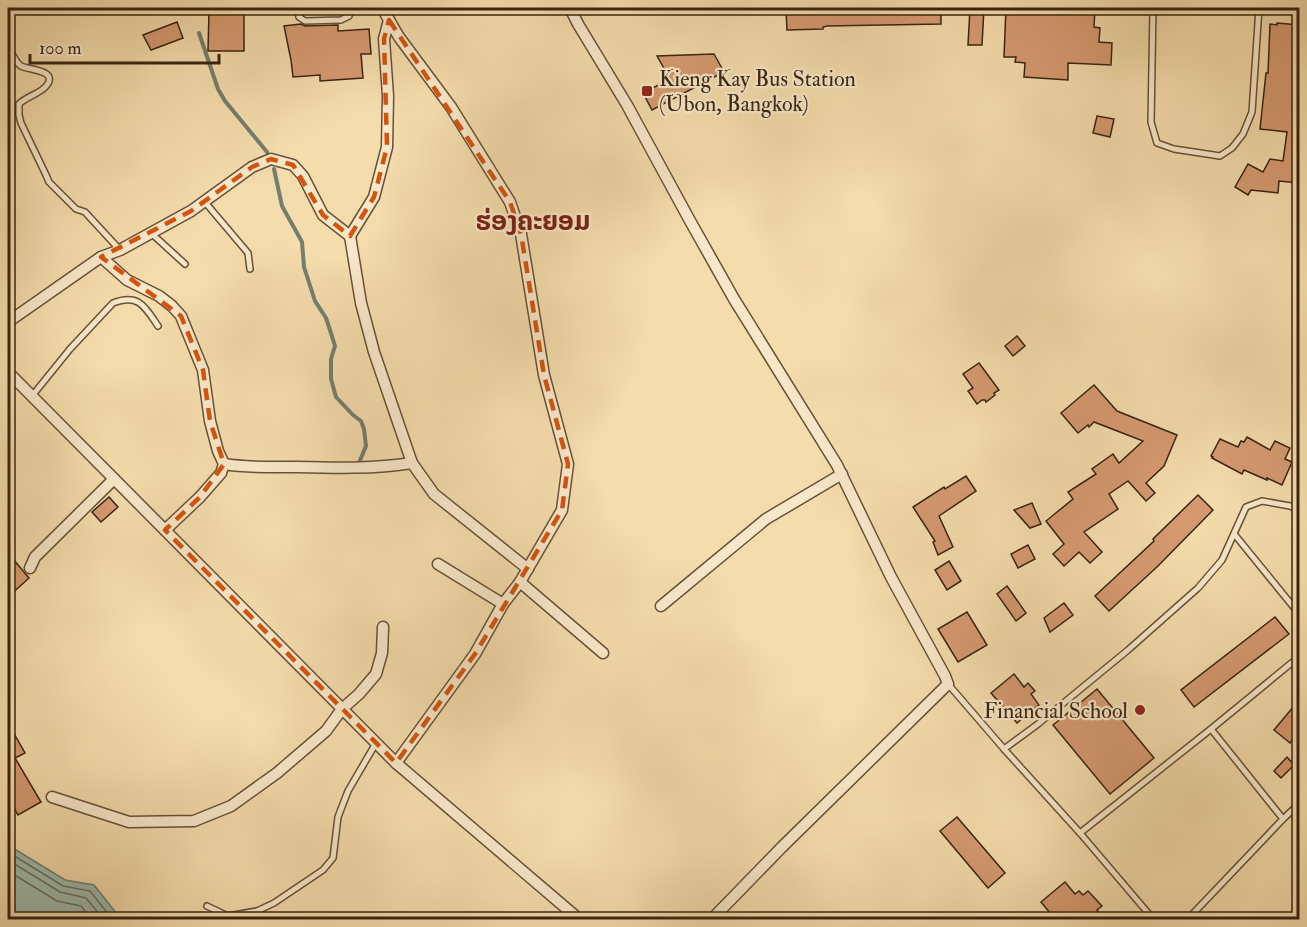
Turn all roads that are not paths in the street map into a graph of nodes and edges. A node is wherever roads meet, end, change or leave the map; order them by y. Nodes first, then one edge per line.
1 (297, 8) edge
2 (350, 8) edge
3 (382, 8) edge
4 (570, 8) edge
5 (1153, 8) edge
6 (1259, 8) edge
7 (389, 20) junction
8 (10, 50) dead end
9 (204, 201) junction
10 (151, 233) junction
11 (350, 236) junction
12 (120, 250) junction
13 (101, 257) junction
14 (185, 264) dead end
15 (250, 269) dead end
16 (8, 321) edge
17 (158, 326) dead end
18 (8, 372) edge
19 (32, 396) junction
20 (224, 464) junction
21 (412, 464) junction
22 (842, 474) junction
23 (114, 479) junction
24 (1299, 511) edge
25 (165, 530) junction
26 (1235, 535) junction
27 (438, 564) dead end
28 (30, 568) dead end
29 (528, 569) junction
30 (520, 582) junction
31 (503, 604) junction
32 (661, 606) dead end
33 (1299, 615) edge
34 (383, 627) dead end
35 (603, 653) dead end
36 (1299, 656) edge
37 (948, 684) junction
38 (342, 709) junction
39 (1211, 729) junction
40 (376, 743) junction
41 (1004, 749) junction
42 (396, 763) junction
43 (52, 797) dead end
44 (1299, 803) edge
45 (1283, 819) junction
46 (1080, 833) junction
47 (207, 906) dead end
48 (580, 920) edge
49 (711, 920) edge
50 (1154, 920) edge
51 (1187, 920) edge

1 - 2 lane
3 - 7 street
4 - 22 street
5 - 6 lane
7 - 11 street
7 - 29 street
8 - 12 lane
9 - 10 street
9 - 11 street
9 - 15 lane
10 - 12 street
10 - 14 lane
11 - 21 street
12 - 13 street
13 - 16 street
13 - 20 street
17 - 19 lane
18 - 19 street
19 - 23 street
20 - 21 street
20 - 25 street
21 - 29 street
22 - 32 street
22 - 37 street
23 - 25 street
23 - 28 street
24 - 26 lane
25 - 38 street
26 - 33 lane
26 - 41 lane
27 - 31 street
29 - 30 street
30 - 31 street
30 - 35 street
31 - 42 street
34 - 38 street
36 - 39 lane
37 - 41 lane
37 - 49 street
38 - 40 street
38 - 43 street
39 - 45 lane
39 - 46 lane
40 - 42 street
40 - 47 lane
41 - 46 lane
42 - 48 street
44 - 45 lane
45 - 51 lane
46 - 50 lane

